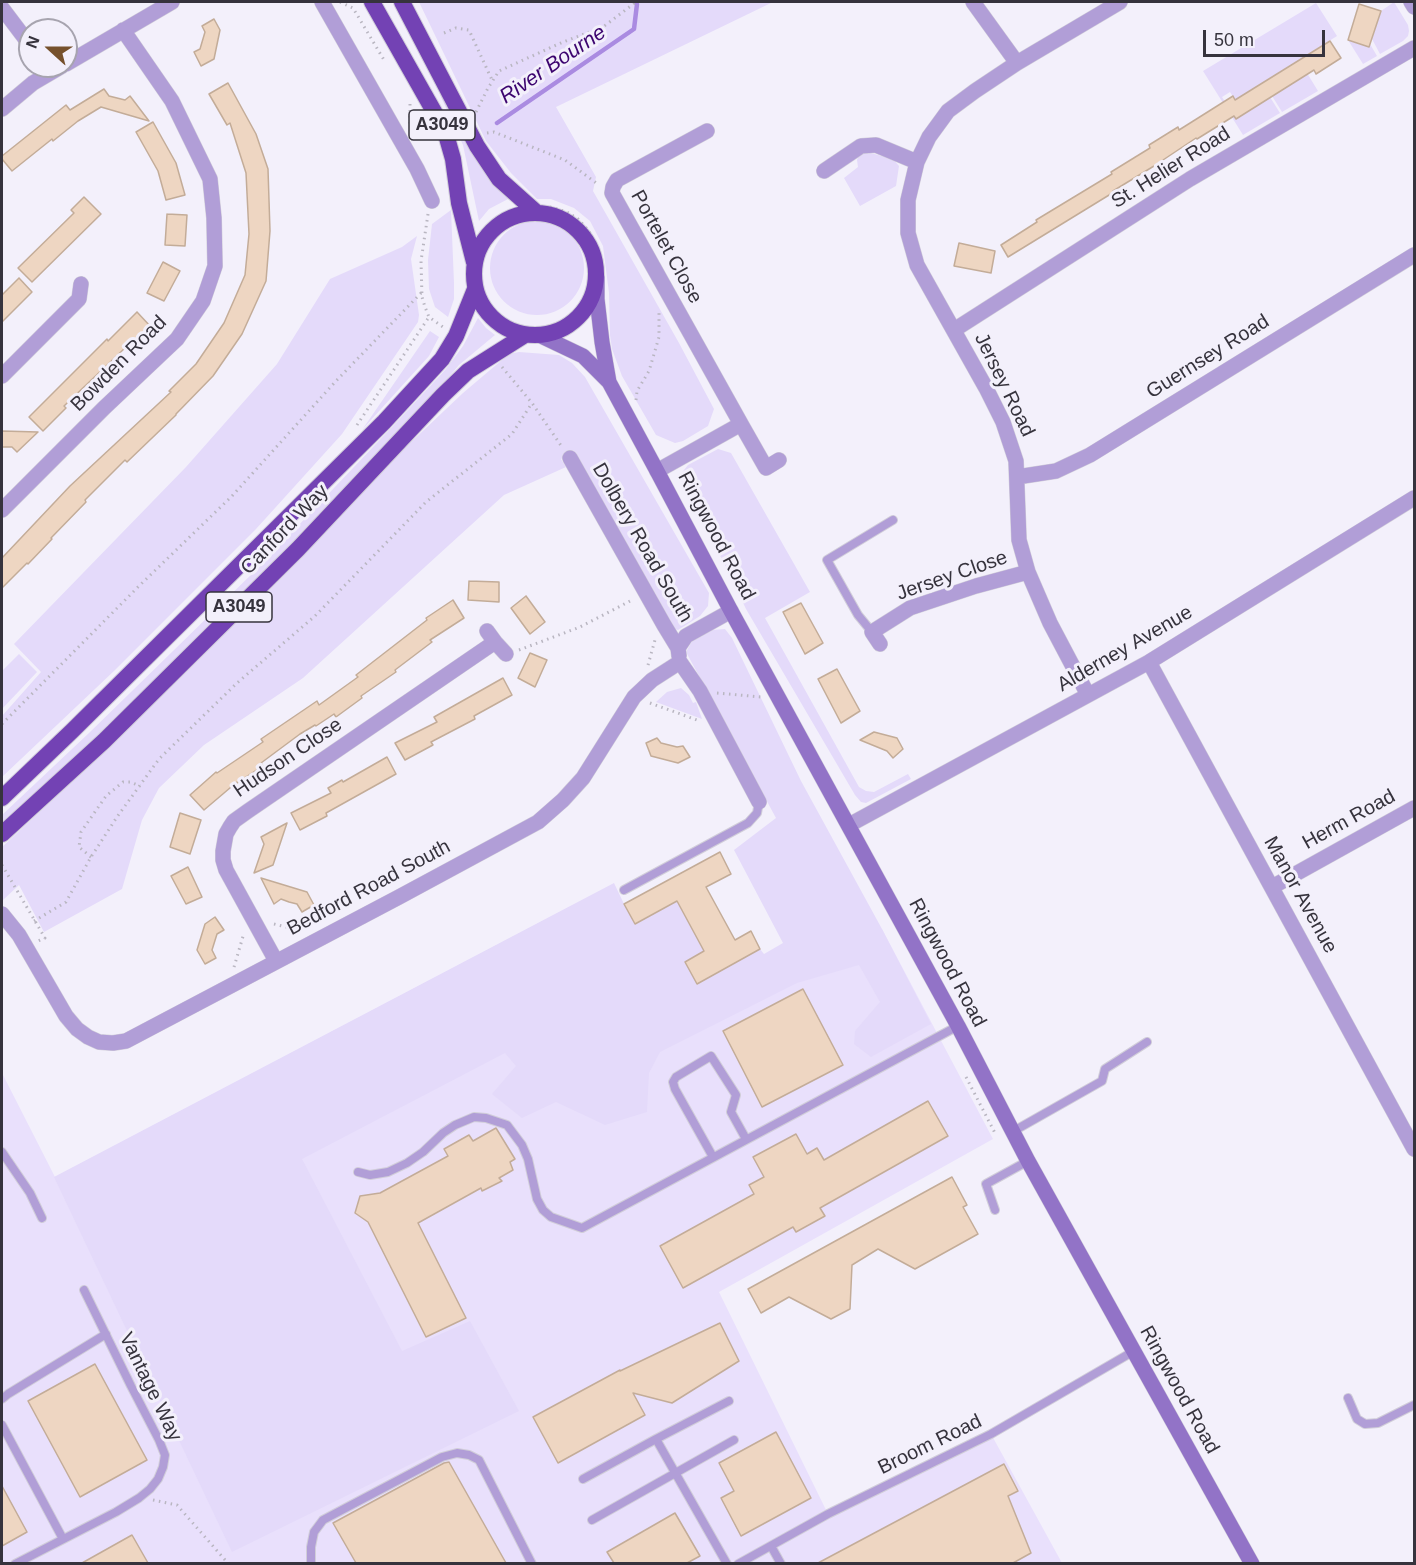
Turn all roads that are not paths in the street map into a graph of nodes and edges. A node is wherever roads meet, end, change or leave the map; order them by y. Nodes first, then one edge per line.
1 (172, 2) edge
2 (322, 2) edge
3 (372, 2) edge
4 (402, 2) edge
5 (973, 2) edge
6 (1120, 2) edge
7 (1411, 2) edge
8 (1414, 7) edge
9 (2, 8) edge
10 (18, 29) edge
11 (123, 30) junction
12 (1414, 48) edge
13 (78, 57) edge
14 (1017, 63) junction
15 (40, 78) edge
16 (2, 109) edge
17 (707, 131) dead end
18 (918, 162) junction
19 (824, 171) dead end
20 (432, 201) road end
21 (541, 209) junction
22 (1414, 255) edge
23 (474, 262) junction
24 (599, 271) junction
25 (81, 284) dead end
26 (475, 289) junction
27 (954, 330) junction
28 (533, 335) junction
29 (2, 376) edge
30 (609, 382) junction
31 (741, 424) junction
32 (570, 458) road end
33 (772, 464) dead end
34 (657, 471) junction
35 (1017, 477) junction
36 (1414, 498) edge
37 (2, 510) edge
38 (893, 520) dead end
39 (1028, 572) junction
40 (731, 611) junction
41 (876, 638) joint
42 (506, 654) dead end
43 (679, 655) junction
44 (1149, 662) junction
45 (1088, 695) junction
46 (2, 798) edge
47 (759, 802) joint
48 (1414, 808) edge
49 (849, 825) junction
50 (2, 834) edge
51 (1272, 887) junction
52 (624, 890) dead end
53 (2, 914) edge
54 (276, 961) junction
55 (958, 1026) junction
56 (1147, 1042) dead end
57 (1012, 1132) junction
58 (746, 1139) junction
59 (1414, 1149) edge
60 (2, 1152) edge
61 (713, 1157) junction
62 (1028, 1161) junction
63 (358, 1172) dead end
64 (995, 1210) dead end
65 (42, 1218) dead end
66 (84, 1290) dead end
67 (106, 1334) junction
68 (1134, 1352) junction
69 (1348, 1398) dead end
70 (2, 1399) edge
71 (729, 1401) dead end
72 (1414, 1406) edge
73 (2, 1425) edge
74 (656, 1439) junction
75 (734, 1440) dead end
76 (675, 1472) junction
77 (583, 1479) dead end
78 (592, 1520) dead end
79 (63, 1539) junction
80 (771, 1546) junction
81 (15, 1563) edge
82 (311, 1563) edge
83 (532, 1563) edge
84 (727, 1563) edge
85 (738, 1563) edge
86 (781, 1563) edge
87 (1252, 1563) edge

1 - 11 street
2 - 20 street
3 - 23 highway, A3049
4 - 21 highway, A3049
5 - 14 street
6 - 14 street, Jersey Road
7 - 8 street
9 - 10 street
11 - 13 street
11 - 37 street, Bowden Road
12 - 27 street, St. Helier Road
14 - 18 street, Jersey Road
15 - 16 street
17 - 31 street, Portelet Close
18 - 19 street
18 - 27 street, Jersey Road
21 - 23 highway, A3049
21 - 24 highway, A3049
22 - 35 street, Guernsey Road
23 - 26 highway, A3049
24 - 28 highway, A3049
24 - 30 main road, Ringwood Road
25 - 29 street
26 - 28 highway, A3049
26 - 46 highway, Canford Way / A3049
27 - 35 street, Jersey Road
28 - 30 main road, Ringwood Road
28 - 50 highway, Canford Way / A3049
30 - 34 main road, Ringwood Road
31 - 33 street, Portelet Close
31 - 34 street
32 - 43 street, Dolbery Road South
34 - 40 main road, Ringwood Road
35 - 39 street, Jersey Road
36 - 44 street, Alderney Avenue
38 - 41 lane
39 - 41 street, Jersey Close
39 - 45 street, Jersey Road
40 - 43 street, Bedford Road South
40 - 49 main road, Ringwood Road
42 - 54 street, Hudson Close
43 - 47 street, Dolbery Road South
43 - 54 street, Bedford Road South
44 - 45 street, Alderney Avenue
44 - 51 street, Manor Avenue
45 - 49 street, Alderney Avenue
47 - 52 lane, Dolbery Road South
48 - 51 street, Herm Road
49 - 55 main road, Ringwood Road
51 - 59 street, Manor Avenue
53 - 54 street, Bedford Road South
55 - 57 main road, Ringwood Road
55 - 58 lane
56 - 57 lane
57 - 62 main road, Ringwood Road
58 - 61 lane
58 - 61 lane
60 - 65 lane
61 - 63 lane
62 - 64 lane
62 - 68 main road, Ringwood Road
66 - 67 lane, Vantage Way
67 - 70 lane
67 - 79 lane, Vantage Way
68 - 80 lane, Broom Road
68 - 87 main road, Ringwood Road
69 - 72 lane
71 - 74 lane
73 - 79 lane
74 - 76 lane
74 - 77 lane
75 - 76 lane
76 - 78 lane
76 - 84 lane
79 - 81 lane, Vantage Way
80 - 85 lane, Broom Road
80 - 86 lane
82 - 83 lane

